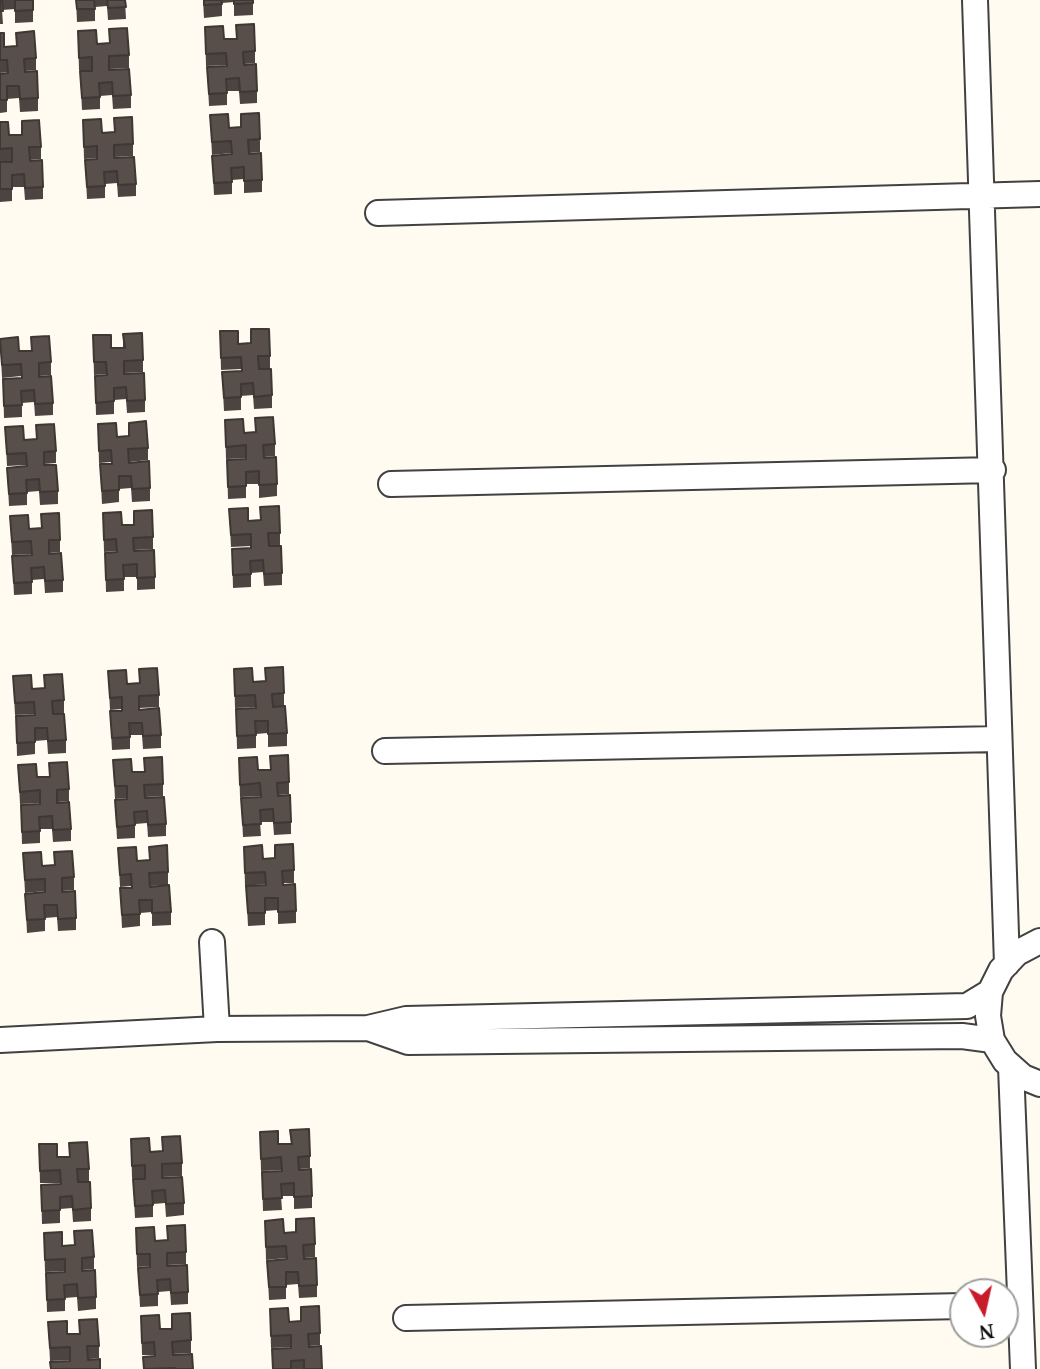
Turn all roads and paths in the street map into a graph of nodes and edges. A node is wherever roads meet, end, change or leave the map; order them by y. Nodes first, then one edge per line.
1 (975, 0) edge
2 (1040, 194) edge
3 (982, 196) junction
4 (377, 213) dead end
5 (993, 470) junction
6 (391, 484) dead end
7 (999, 739) junction
8 (385, 751) dead end
9 (1040, 941) edge
10 (212, 942) dead end
11 (1007, 964) junction
12 (990, 992) junction
13 (368, 1028) junction
14 (217, 1029) junction
15 (0, 1040) edge
16 (992, 1040) junction
17 (1011, 1067) junction
18 (1040, 1084) edge
19 (1013, 1278) edge
20 (949, 1306) edge
21 (406, 1318) dead end
22 (1019, 1343) edge
23 (1023, 1369) edge

1 - 3 street
2 - 3 street
3 - 4 street
3 - 5 street
5 - 6 street
5 - 7 street
7 - 8 street
7 - 11 street
9 - 11 street
10 - 14 street
11 - 12 street
12 - 13 street
12 - 16 street
13 - 14 street
13 - 16 street
14 - 15 street
16 - 17 street
17 - 18 street
17 - 19 street
20 - 21 street
22 - 23 street

